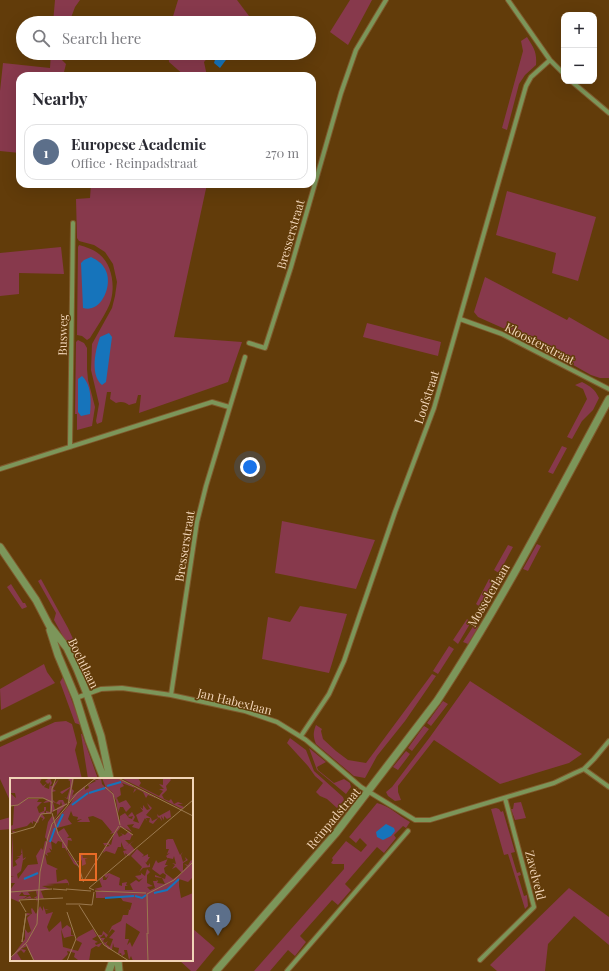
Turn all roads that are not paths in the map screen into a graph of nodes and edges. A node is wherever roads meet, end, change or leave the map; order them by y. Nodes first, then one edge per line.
1 (386, 0) edge
2 (508, 0) edge
3 (550, 60) junction
4 (561, 71) edge
5 (575, 84) edge
6 (609, 113) edge
7 (316, 180) edge
8 (314, 188) edge
9 (73, 224) dead end
10 (460, 319) junction
11 (249, 343) dead end
12 (245, 357) dead end
13 (609, 389) edge
14 (608, 404) edge
15 (229, 407) junction
16 (70, 447) junction
17 (0, 469) edge
18 (0, 547) edge
19 (49, 626) junction
20 (87, 694) junction
21 (171, 695) junction
22 (76, 698) junction
23 (49, 717) dead end
24 (302, 736) junction
25 (0, 739) edge
26 (609, 741) edge
27 (584, 768) junction
28 (104, 778) edge
29 (110, 778) edge
30 (609, 786) edge
31 (368, 791) junction
32 (505, 798) junction
33 (408, 831) dead end
34 (480, 960) dead end
35 (113, 961) edge
36 (118, 961) edge
37 (108, 971) edge
38 (119, 971) edge
39 (216, 971) edge
40 (287, 971) edge

1 - 7 street, Bresserstraat
2 - 3 street
3 - 4 street
3 - 10 street, Loofstraat
5 - 6 street
8 - 11 street, Bresserstraat
9 - 16 street, Busweg
10 - 13 street, Kloosterstraat
10 - 24 street, Loofstraat
12 - 15 street, Bresserstraat
14 - 31 street, Mosselerlaan
15 - 16 street
15 - 21 street, Bresserstraat
16 - 17 street
18 - 19 street, Bochtlaan
19 - 20 street, Bochtlaan
19 - 22 street, Bochtlaan
20 - 21 street, Jan Habexlaan
20 - 22 street, Jan Habexlaan
20 - 29 street, Bochtlaan
21 - 24 street, Jan Habexlaan
22 - 28 street, Bochtlaan
23 - 25 street
24 - 31 street, Jan Habexlaan
26 - 27 street, Reinpadstraat
27 - 30 street
27 - 32 street, Reinpadstraat
31 - 32 street, Reinpadstraat
31 - 39 street, Reinpadstraat
32 - 34 street, Zavelveld
33 - 40 street
35 - 37 street
36 - 38 street

